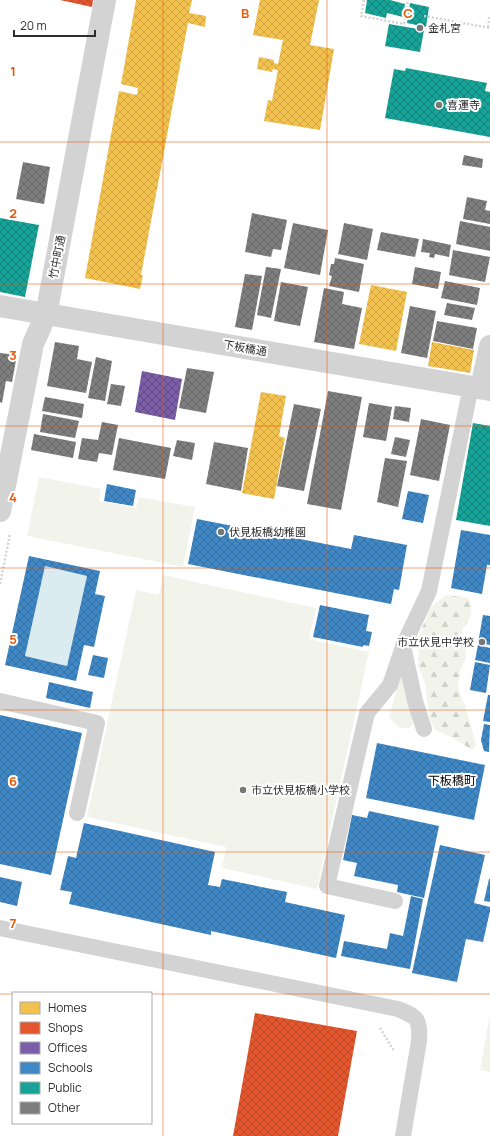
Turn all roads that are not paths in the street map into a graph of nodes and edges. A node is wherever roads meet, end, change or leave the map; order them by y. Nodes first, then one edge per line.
1 (105, 0) edge
2 (0, 306) edge
3 (46, 315) junction
4 (490, 346) edge
5 (480, 388) edge
6 (0, 511) edge
7 (403, 646) junction
8 (0, 701) edge
9 (424, 729) dead end
10 (78, 813) dead end
11 (395, 902) dead end
12 (0, 928) edge
13 (403, 1136) edge

1 - 3 street, 竹中町通
2 - 3 street, 下板橋通
3 - 5 street, 下板橋通
3 - 6 street, 竹中町通
4 - 5 street
5 - 7 lane
7 - 9 lane
7 - 11 lane
8 - 10 lane
12 - 13 lane

